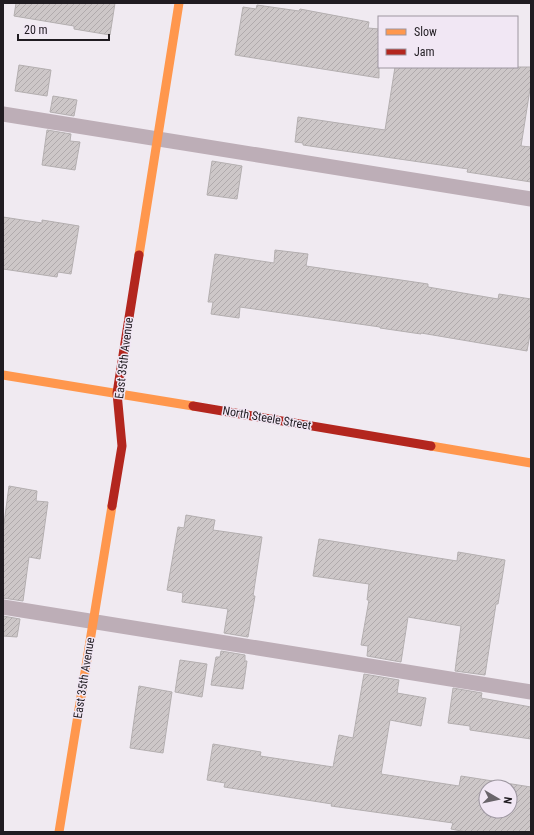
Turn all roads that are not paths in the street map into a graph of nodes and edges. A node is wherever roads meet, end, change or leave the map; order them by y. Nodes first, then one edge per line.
1 (179, 3) edge
2 (3, 114) edge
3 (157, 138) junction
4 (531, 199) edge
5 (3, 375) edge
6 (117, 392) junction
7 (531, 463) edge
8 (3, 607) edge
9 (93, 622) junction
10 (531, 692) edge
11 (59, 832) edge

1 - 3 street, East 35th Avenue
2 - 3 lane
3 - 4 lane
3 - 6 street, East 35th Avenue
5 - 6 street, North Steele Street
6 - 7 street, North Steele Street
6 - 9 street, East 35th Avenue
8 - 9 lane
9 - 10 lane
9 - 11 street, East 35th Avenue

